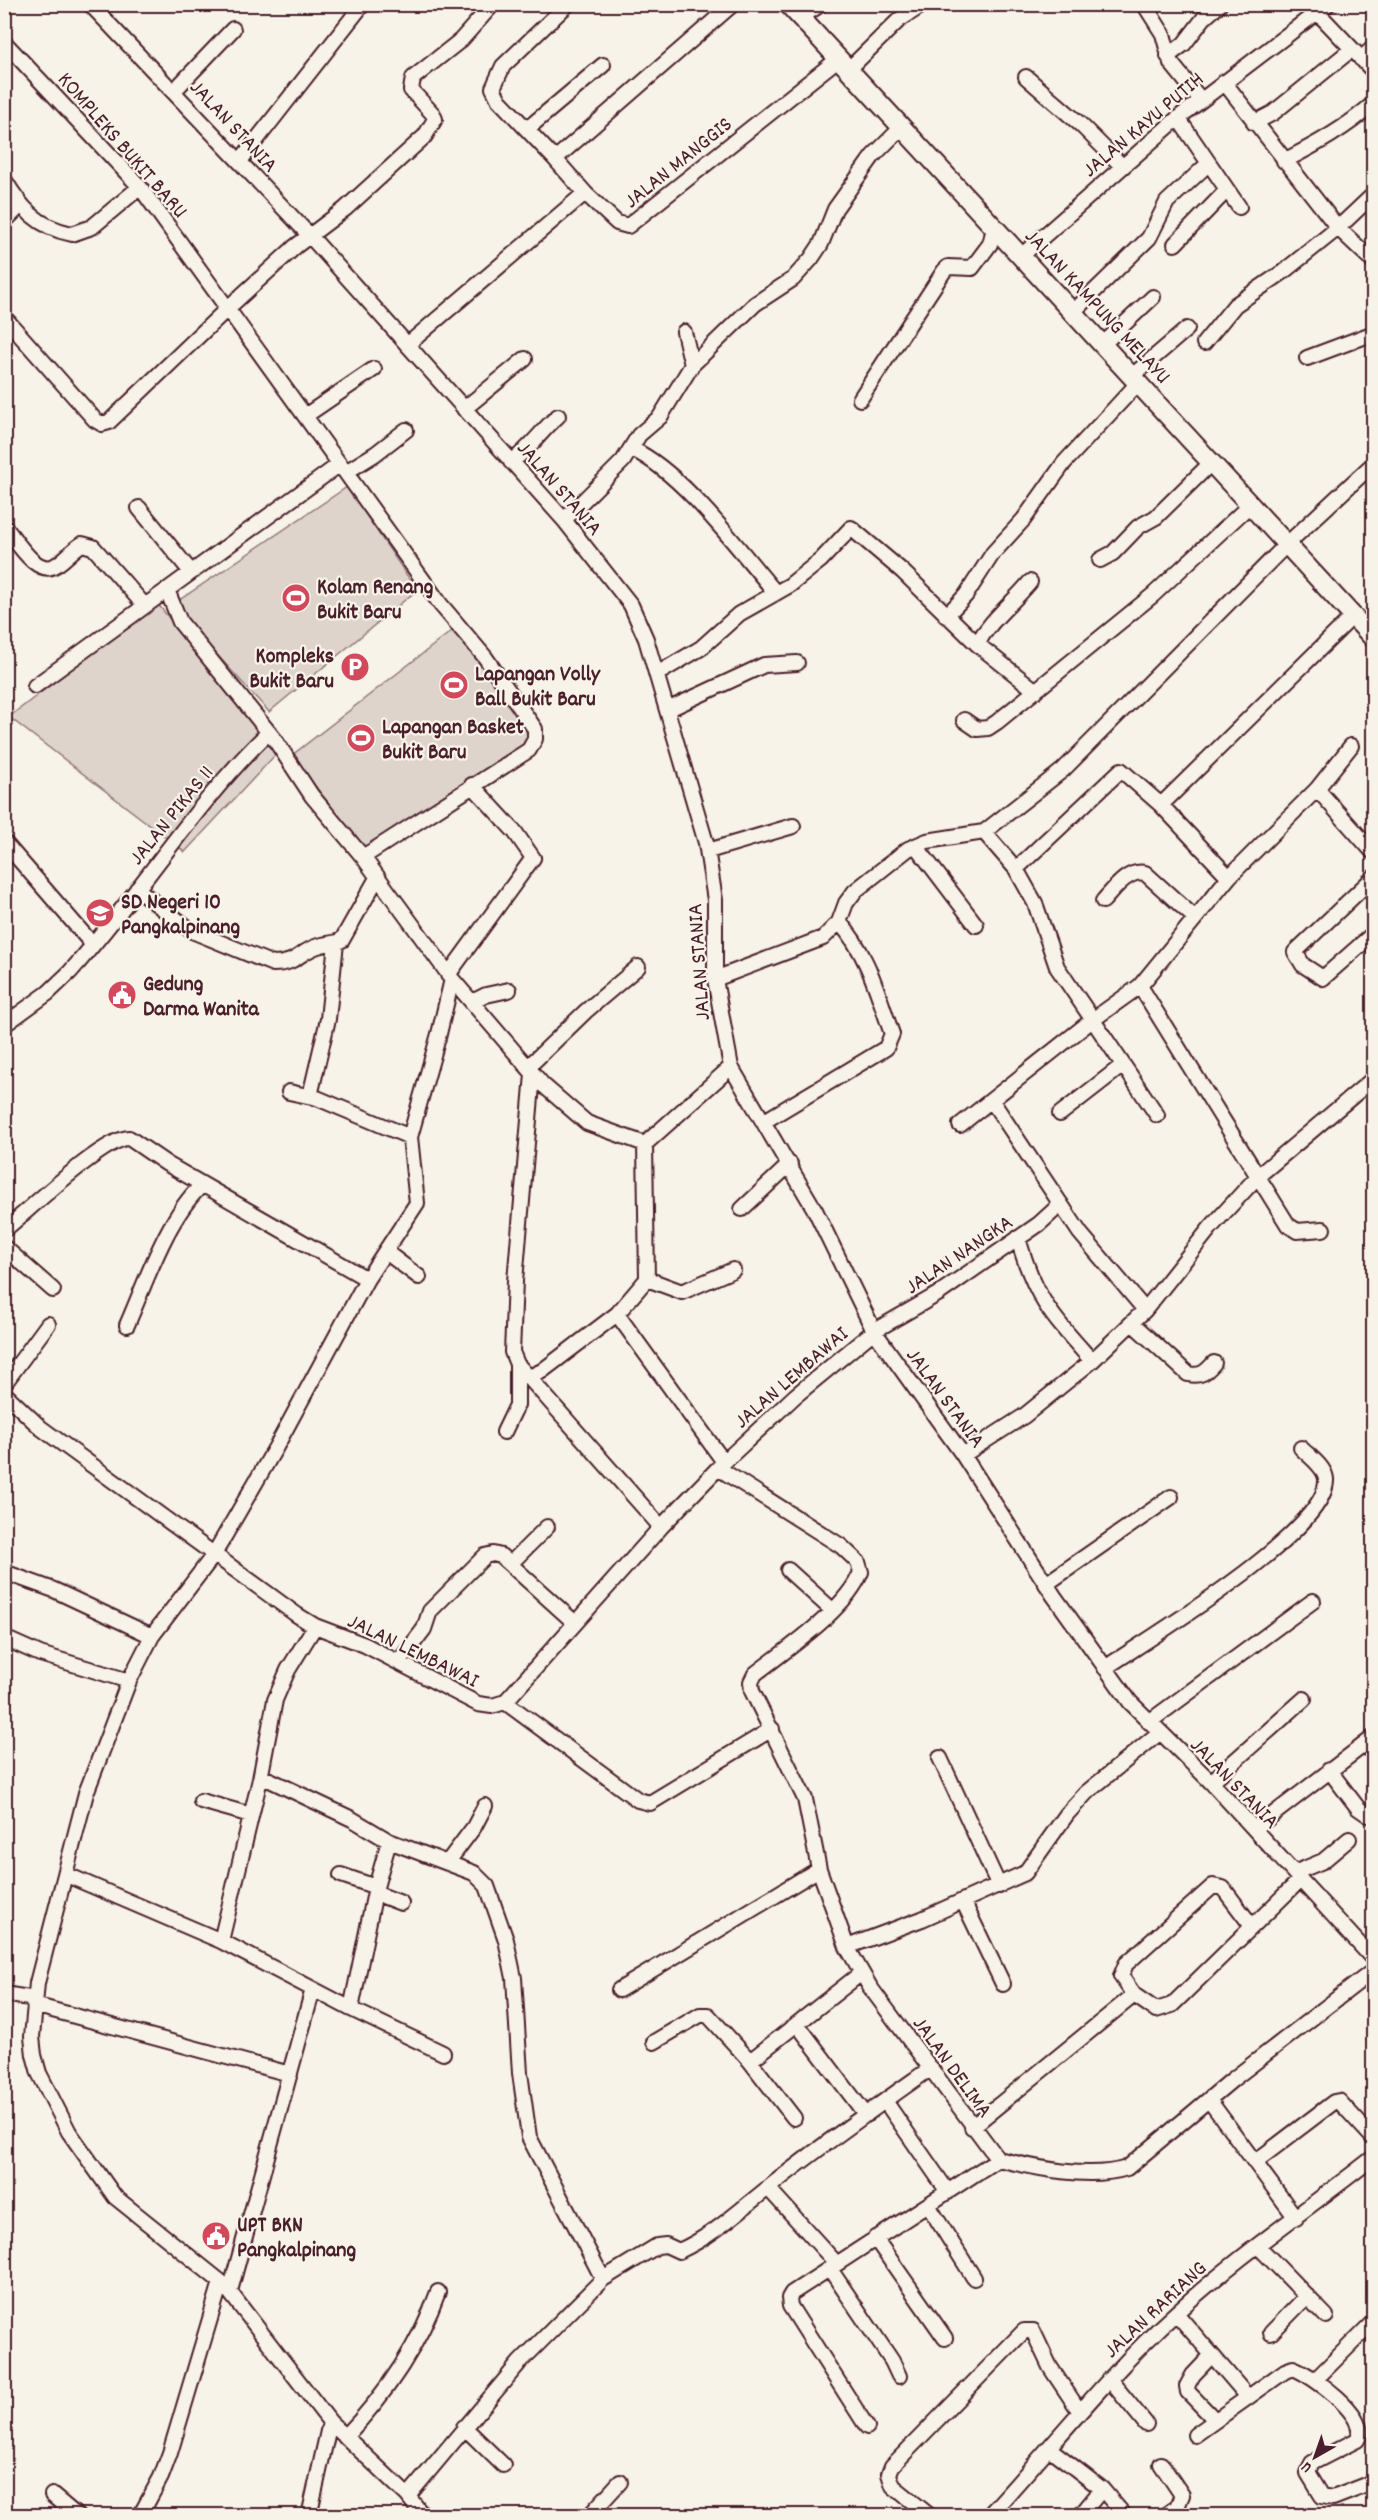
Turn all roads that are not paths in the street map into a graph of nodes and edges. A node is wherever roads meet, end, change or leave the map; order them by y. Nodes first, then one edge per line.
1 (363, 4) edge
2 (493, 4) edge
3 (568, 4) edge
4 (733, 4) edge
5 (821, 4) edge
6 (924, 4) edge
7 (1144, 4) edge
8 (1220, 4) edge
9 (94, 6) edge
10 (1323, 8) edge
11 (794, 11) edge
12 (232, 28) dead end
13 (4, 42) edge
14 (1374, 47) edge
15 (1357, 54) junction
16 (1168, 56) junction
17 (603, 65) dead end
18 (843, 65) junction
19 (1374, 72) edge
20 (1026, 77) dead end
21 (1224, 82) junction
22 (174, 91) junction
23 (1201, 100) junction
24 (1374, 103) edge
25 (1178, 118) junction
26 (1254, 123) junction
27 (901, 128) junction
28 (527, 129) junction
29 (555, 159) junction
30 (240, 161) junction
31 (1284, 161) junction
32 (1209, 163) junction
33 (1122, 166) junction
34 (4, 179) edge
35 (140, 187) junction
36 (1227, 190) junction
37 (585, 193) junction
38 (1374, 194) edge
39 (20, 206) junction
40 (1239, 207) dead end
41 (4, 222) edge
42 (1338, 228) junction
43 (998, 232) junction
44 (311, 237) junction
45 (1175, 244) dead end
46 (1020, 257) junction
47 (1374, 262) edge
48 (1153, 297) dead end
49 (229, 307) junction
50 (1072, 313) junction
51 (4, 317) edge
52 (1187, 329) dead end
53 (684, 332) dead end
54 (1374, 333) edge
55 (1204, 343) dead end
56 (407, 345) junction
57 (1102, 345) junction
58 (1307, 358) dead end
59 (525, 359) dead end
60 (692, 365) junction
61 (374, 369) dead end
62 (1135, 379) junction
63 (860, 399) dead end
64 (464, 409) junction
65 (305, 416) junction
66 (558, 416) dead end
67 (406, 430) dead end
68 (632, 449) junction
69 (511, 462) junction
70 (1212, 462) junction
71 (1374, 463) edge
72 (343, 468) junction
73 (1251, 504) junction
74 (139, 508) dead end
75 (564, 520) junction
76 (4, 526) edge
77 (1287, 544) junction
78 (1100, 560) dead end
79 (191, 572) junction
80 (1030, 582) dead end
81 (167, 590) junction
82 (776, 593) junction
83 (145, 606) junction
84 (946, 616) junction
85 (1352, 617) junction
86 (1374, 639) edge
87 (977, 644) junction
88 (797, 663) dead end
89 (657, 674) junction
90 (35, 686) dead end
91 (1036, 691) junction
92 (667, 710) junction
93 (964, 720) dead end
94 (265, 726) junction
95 (1351, 746) dead end
96 (472, 785) junction
97 (1317, 789) junction
98 (1161, 805) junction
99 (794, 826) dead end
100 (984, 832) junction
101 (4, 842) edge
102 (916, 846) junction
103 (708, 851) junction
104 (1374, 853) edge
105 (363, 857) junction
106 (1016, 869) junction
107 (1229, 877) junction
108 (1374, 877) edge
109 (377, 878) junction
110 (137, 889) junction
111 (1103, 901) dead end
112 (1195, 918) junction
113 (839, 922) junction
114 (976, 925) dead end
115 (1374, 933) edge
116 (336, 943) junction
117 (93, 945) junction
118 (638, 967) dead end
119 (450, 977) junction
120 (715, 979) junction
121 (1140, 986) junction
122 (509, 990) dead end
123 (472, 1002) junction
124 (1091, 1021) junction
125 (4, 1025) edge
126 (1123, 1065) junction
127 (731, 1067) junction
128 (531, 1071) junction
129 (1374, 1078) edge
130 (289, 1092) dead end
131 (310, 1096) junction
132 (992, 1101) junction
133 (1060, 1114) dead end
134 (1157, 1115) dead end
135 (764, 1122) junction
136 (960, 1125) dead end
137 (410, 1137) junction
138 (645, 1144) junction
139 (790, 1164) junction
140 (1258, 1176) junction
141 (202, 1185) junction
142 (1061, 1204) junction
143 (742, 1209) dead end
144 (1323, 1229) dead end
145 (4, 1230) edge
146 (1018, 1238) junction
147 (4, 1247) edge
148 (386, 1252) junction
149 (733, 1270) dead end
150 (419, 1277) dead end
151 (647, 1279) junction
152 (367, 1280) junction
153 (53, 1290) dead end
154 (1145, 1310) junction
155 (617, 1314) junction
156 (1132, 1323) junction
157 (48, 1324) dead end
158 (127, 1325) dead end
159 (874, 1331) junction
160 (1092, 1361) junction
161 (1214, 1363) dead end
162 (517, 1364) junction
163 (529, 1377) junction
164 (4, 1384) edge
165 (4, 1393) edge
166 (504, 1432) dead end
167 (1301, 1448) dead end
168 (963, 1455) junction
169 (721, 1465) junction
170 (1171, 1497) dead end
171 (547, 1527) dead end
172 (661, 1527) junction
173 (213, 1556) junction
174 (510, 1564) junction
175 (788, 1570) dead end
176 (4, 1572) edge
177 (1046, 1584) junction
178 (1313, 1601) dead end
179 (832, 1610) junction
180 (574, 1622) junction
181 (315, 1626) junction
182 (152, 1636) junction
183 (4, 1638) edge
184 (399, 1662) junction
185 (1105, 1668) junction
186 (129, 1681) junction
187 (1304, 1699) dead end
188 (506, 1702) junction
189 (1149, 1722) junction
190 (772, 1729) junction
191 (1159, 1733) junction
192 (1374, 1737) edge
193 (940, 1758) dead end
194 (1329, 1770) junction
195 (260, 1779) junction
196 (1211, 1782) junction
197 (201, 1801) dead end
198 (485, 1806) dead end
199 (251, 1815) junction
200 (1368, 1815) dead end
201 (1254, 1829) junction
202 (1349, 1839) dead end
203 (389, 1841) junction
204 (447, 1863) junction
205 (819, 1869) junction
206 (67, 1875) junction
207 (341, 1875) dead end
208 (1297, 1876) junction
209 (999, 1886) junction
210 (375, 1890) junction
211 (963, 1901) junction
212 (401, 1903) dead end
213 (1251, 1925) junction
214 (221, 1941) junction
215 (847, 1947) junction
216 (1374, 1960) edge
217 (1374, 1970) edge
218 (861, 1974) junction
219 (1003, 1984) dead end
220 (313, 1989) junction
221 (619, 1990) dead end
222 (4, 1994) edge
223 (1134, 1995) junction
224 (35, 2002) junction
225 (351, 2009) junction
226 (797, 2024) junction
227 (654, 2042) dead end
228 (443, 2053) dead end
229 (750, 2061) junction
230 (931, 2068) junction
231 (290, 2074) junction
232 (1209, 2100) junction
233 (885, 2101) junction
234 (866, 2115) junction
235 (794, 2118) dead end
236 (972, 2127) junction
237 (1374, 2139) edge
238 (1374, 2157) edge
239 (998, 2159) junction
240 (1255, 2162) junction
241 (768, 2188) junction
242 (948, 2192) junction
243 (928, 2205) junction
244 (1296, 2218) junction
245 (875, 2238) junction
246 (1258, 2246) junction
247 (833, 2266) junction
248 (974, 2278) dead end
249 (603, 2279) junction
250 (225, 2286) junction
251 (438, 2292) dead end
252 (1307, 2296) junction
253 (1176, 2313) junction
254 (1326, 2316) dead end
255 (1374, 2321) edge
256 (1271, 2333) dead end
257 (945, 2338) dead end
258 (1212, 2355) junction
259 (899, 2376) dead end
260 (1109, 2379) junction
261 (1316, 2379) junction
262 (1248, 2397) junction
263 (1080, 2412) junction
264 (1215, 2420) junction
265 (330, 2422) junction
266 (1146, 2424) dead end
267 (464, 2427) junction
268 (867, 2427) dead end
269 (1195, 2435) dead end
270 (345, 2437) junction
271 (1050, 2449) junction
272 (1161, 2464) dead end
273 (503, 2465) dead end
274 (621, 2482) dead end
275 (1374, 2482) edge
276 (1102, 2489) junction
277 (52, 2495) dead end
278 (408, 2496) junction
279 (146, 2513) edge
280 (77, 2516) edge
281 (309, 2516) edge
282 (423, 2516) edge
283 (589, 2516) edge
284 (930, 2516) edge
285 (988, 2516) edge
286 (1080, 2516) edge
287 (1125, 2516) edge
288 (1164, 2516) edge

1 - 30 street
2 - 44 street
3 - 28 street
4 - 29 street
5 - 11 street
6 - 18 street
7 - 16 street
8 - 16 street
9 - 22 street, JALAN STANIA
10 - 15 street
10 - 21 street
11 - 18 main road, JALAN KAMPUNG MELAYU
12 - 22 street
13 - 35 street, KOMPLEKS BUKIT BARU
14 - 15 street
15 - 19 street
15 - 26 street
16 - 23 street
17 - 28 street
18 - 27 main road, JALAN KAMPUNG MELAYU
18 - 37 street, JALAN MANGGIS
20 - 33 street
21 - 23 street, JALAN KAYU PUTIH
21 - 26 street, JALAN KAYU PUTIH
22 - 30 street, JALAN STANIA
23 - 25 street, JALAN KAYU PUTIH
24 - 31 street
25 - 32 street
25 - 33 street, JALAN KAYU PUTIH
26 - 31 street, JALAN KAYU PUTIH
27 - 43 main road, JALAN KAMPUNG MELAYU
27 - 60 street
28 - 29 street
29 - 37 street
30 - 44 street, JALAN STANIA
31 - 42 street, JALAN KAYU PUTIH
32 - 36 street
32 - 50 street
33 - 46 street, JALAN KAYU PUTIH
34 - 39 street
35 - 39 street
35 - 49 street, KOMPLEKS BUKIT BARU
36 - 40 street
36 - 45 street
37 - 56 street, JALAN MANGGIS
38 - 42 street
39 - 41 street
42 - 47 street, JALAN KAYU PUTIH
42 - 55 street
43 - 46 main road, JALAN KAMPUNG MELAYU
43 - 63 street
44 - 49 street
44 - 56 street, JALAN STANIA
46 - 50 main road, JALAN KAMPUNG MELAYU
48 - 57 street
49 - 51 street
49 - 65 street, KOMPLEKS BUKIT BARU
50 - 57 main road, JALAN KAMPUNG MELAYU
52 - 62 street
53 - 60 street
54 - 58 street
56 - 64 street, JALAN STANIA
57 - 62 main road, JALAN KAMPUNG MELAYU
59 - 64 street
60 - 68 street
61 - 65 street
62 - 70 main road, JALAN KAMPUNG MELAYU
62 - 84 street
64 - 69 street, JALAN STANIA
65 - 72 street, KOMPLEKS BUKIT BARU
66 - 69 street
67 - 72 street
68 - 75 street
68 - 82 street
69 - 75 street, JALAN STANIA
70 - 73 main road, JALAN KAMPUNG MELAYU
70 - 78 street
71 - 77 street
72 - 79 street
72 - 96 street, KOMPLEKS BUKIT BARU
73 - 77 main road, JALAN KAMPUNG MELAYU
73 - 91 street
74 - 79 street
75 - 89 street, JALAN STANIA
76 - 83 street
77 - 85 main road, JALAN KAMPUNG MELAYU
77 - 100 street
79 - 81 street
80 - 87 street
81 - 83 street
81 - 94 street
82 - 84 street
82 - 89 street
83 - 90 street
84 - 87 street
85 - 86 main road, JALAN KAMPUNG MELAYU
85 - 98 street
87 - 91 street
88 - 92 street
89 - 92 street, JALAN STANIA
91 - 93 street
92 - 103 street, JALAN STANIA
94 - 105 street
94 - 110 street, JALAN PIKAS 11
95 - 97 street
96 - 105 street
96 - 119 street
97 - 104 street
97 - 107 street
98 - 106 street
98 - 107 street
99 - 103 street
100 - 102 street
100 - 106 street
101 - 117 street
102 - 113 street
102 - 114 street
103 - 120 street, JALAN STANIA
105 - 109 street
106 - 124 street
107 - 112 street
108 - 115 street
109 - 116 street
109 - 119 street
110 - 116 street
110 - 117 street, JALAN PIKAS 11
111 - 112 street
112 - 121 street
113 - 120 street
113 - 135 street
116 - 131 street
117 - 125 street, JALAN PIKAS 11
118 - 128 street
119 - 123 street
119 - 137 street
120 - 127 street, JALAN STANIA
121 - 124 street
121 - 140 street
122 - 123 street
123 - 128 street
124 - 126 street
124 - 132 street
126 - 133 street
126 - 134 street
127 - 135 street, JALAN STANIA
127 - 138 street
128 - 138 street
128 - 162 street
129 - 140 street
130 - 131 street
131 - 137 street
132 - 136 street
132 - 142 street
135 - 139 street, JALAN STANIA
137 - 148 street
138 - 151 street
139 - 143 street
139 - 159 street, JALAN STANIA
140 - 144 street
140 - 154 street
141 - 145 street
141 - 152 street
141 - 158 street
142 - 146 street, JALAN NANGKA
142 - 154 street
146 - 159 street, JALAN NANGKA
146 - 160 street
147 - 153 street
148 - 150 street
148 - 152 street
149 - 151 street
151 - 155 street
152 - 173 street
154 - 156 street
155 - 163 street
155 - 169 street
156 - 160 street
156 - 161 street
157 - 164 street
159 - 168 street, JALAN STANIA
159 - 169 street, JALAN LEMBAWAI
160 - 168 street
162 - 163 street
162 - 166 street
163 - 172 street
165 - 173 street, JALAN LEMBAWAI
167 - 185 street
168 - 177 street, JALAN STANIA
169 - 172 street, JALAN LEMBAWAI
169 - 179 street
170 - 177 street
171 - 174 street
172 - 180 street, JALAN LEMBAWAI
173 - 181 street, JALAN LEMBAWAI
173 - 182 street
174 - 180 street
174 - 184 street
175 - 179 street
176 - 182 street
177 - 185 street, JALAN STANIA
178 - 189 street
179 - 190 street, JALAN DELIMA
180 - 188 street, JALAN LEMBAWAI
181 - 184 street, JALAN LEMBAWAI
181 - 195 street
182 - 186 street
183 - 186 street
184 - 188 street, JALAN LEMBAWAI
185 - 189 street, JALAN STANIA
186 - 206 street
187 - 196 street
188 - 190 street
189 - 191 street, JALAN STANIA
190 - 205 street, JALAN DELIMA
191 - 196 street, JALAN STANIA
191 - 209 street
192 - 194 street
193 - 209 street
194 - 200 street
194 - 201 street
195 - 199 street
195 - 203 street
196 - 201 street, JALAN STANIA
197 - 199 street
198 - 204 street
199 - 214 street
201 - 208 street, JALAN STANIA
202 - 208 street
203 - 204 street
203 - 210 street
204 - 249 street
205 - 215 street, JALAN DELIMA
205 - 221 street
206 - 214 street
206 - 224 street
207 - 210 street
208 - 213 street
208 - 216 street, JALAN STANIA
209 - 211 street
210 - 212 street
210 - 225 street
211 - 215 street
211 - 219 street
213 - 223 street
213 - 223 street
214 - 220 street
215 - 218 street, JALAN DELIMA
217 - 232 street
218 - 226 street
218 - 230 street, JALAN DELIMA
220 - 225 street
220 - 231 street
222 - 224 street
223 - 236 street
224 - 231 street
224 - 250 street
225 - 228 street
226 - 229 street
226 - 234 street
227 - 229 street
229 - 235 street
230 - 233 street
230 - 236 street, JALAN DELIMA
231 - 250 street
232 - 239 street
232 - 240 street
233 - 234 street
233 - 242 street
234 - 241 street
236 - 239 street, JALAN DELIMA
237 - 240 street
238 - 244 street, JALAN RARIANG
239 - 242 street
240 - 244 street
241 - 247 street
241 - 249 street
242 - 243 street
243 - 245 street
243 - 248 street
244 - 246 street, JALAN RARIANG
245 - 247 street
245 - 257 street
246 - 252 street
246 - 253 street, JALAN RARIANG
247 - 259 street
247 - 268 street
249 - 267 street
250 - 265 street
250 - 279 street
251 - 270 street
252 - 254 street
252 - 256 street
253 - 258 street
253 - 260 street, JALAN RARIANG
255 - 261 street
258 - 262 street
258 - 264 street
260 - 263 street, JALAN RARIANG
260 - 266 street
261 - 262 street
261 - 275 street
262 - 264 street
263 - 271 street, JALAN RARIANG
263 - 284 street
264 - 269 street
265 - 270 street
265 - 281 street
267 - 273 street
267 - 278 street
270 - 278 street
271 - 276 street
271 - 285 street, JALAN RARIANG
272 - 288 street
274 - 283 street
276 - 286 street
276 - 287 street
277 - 280 street
278 - 282 street

